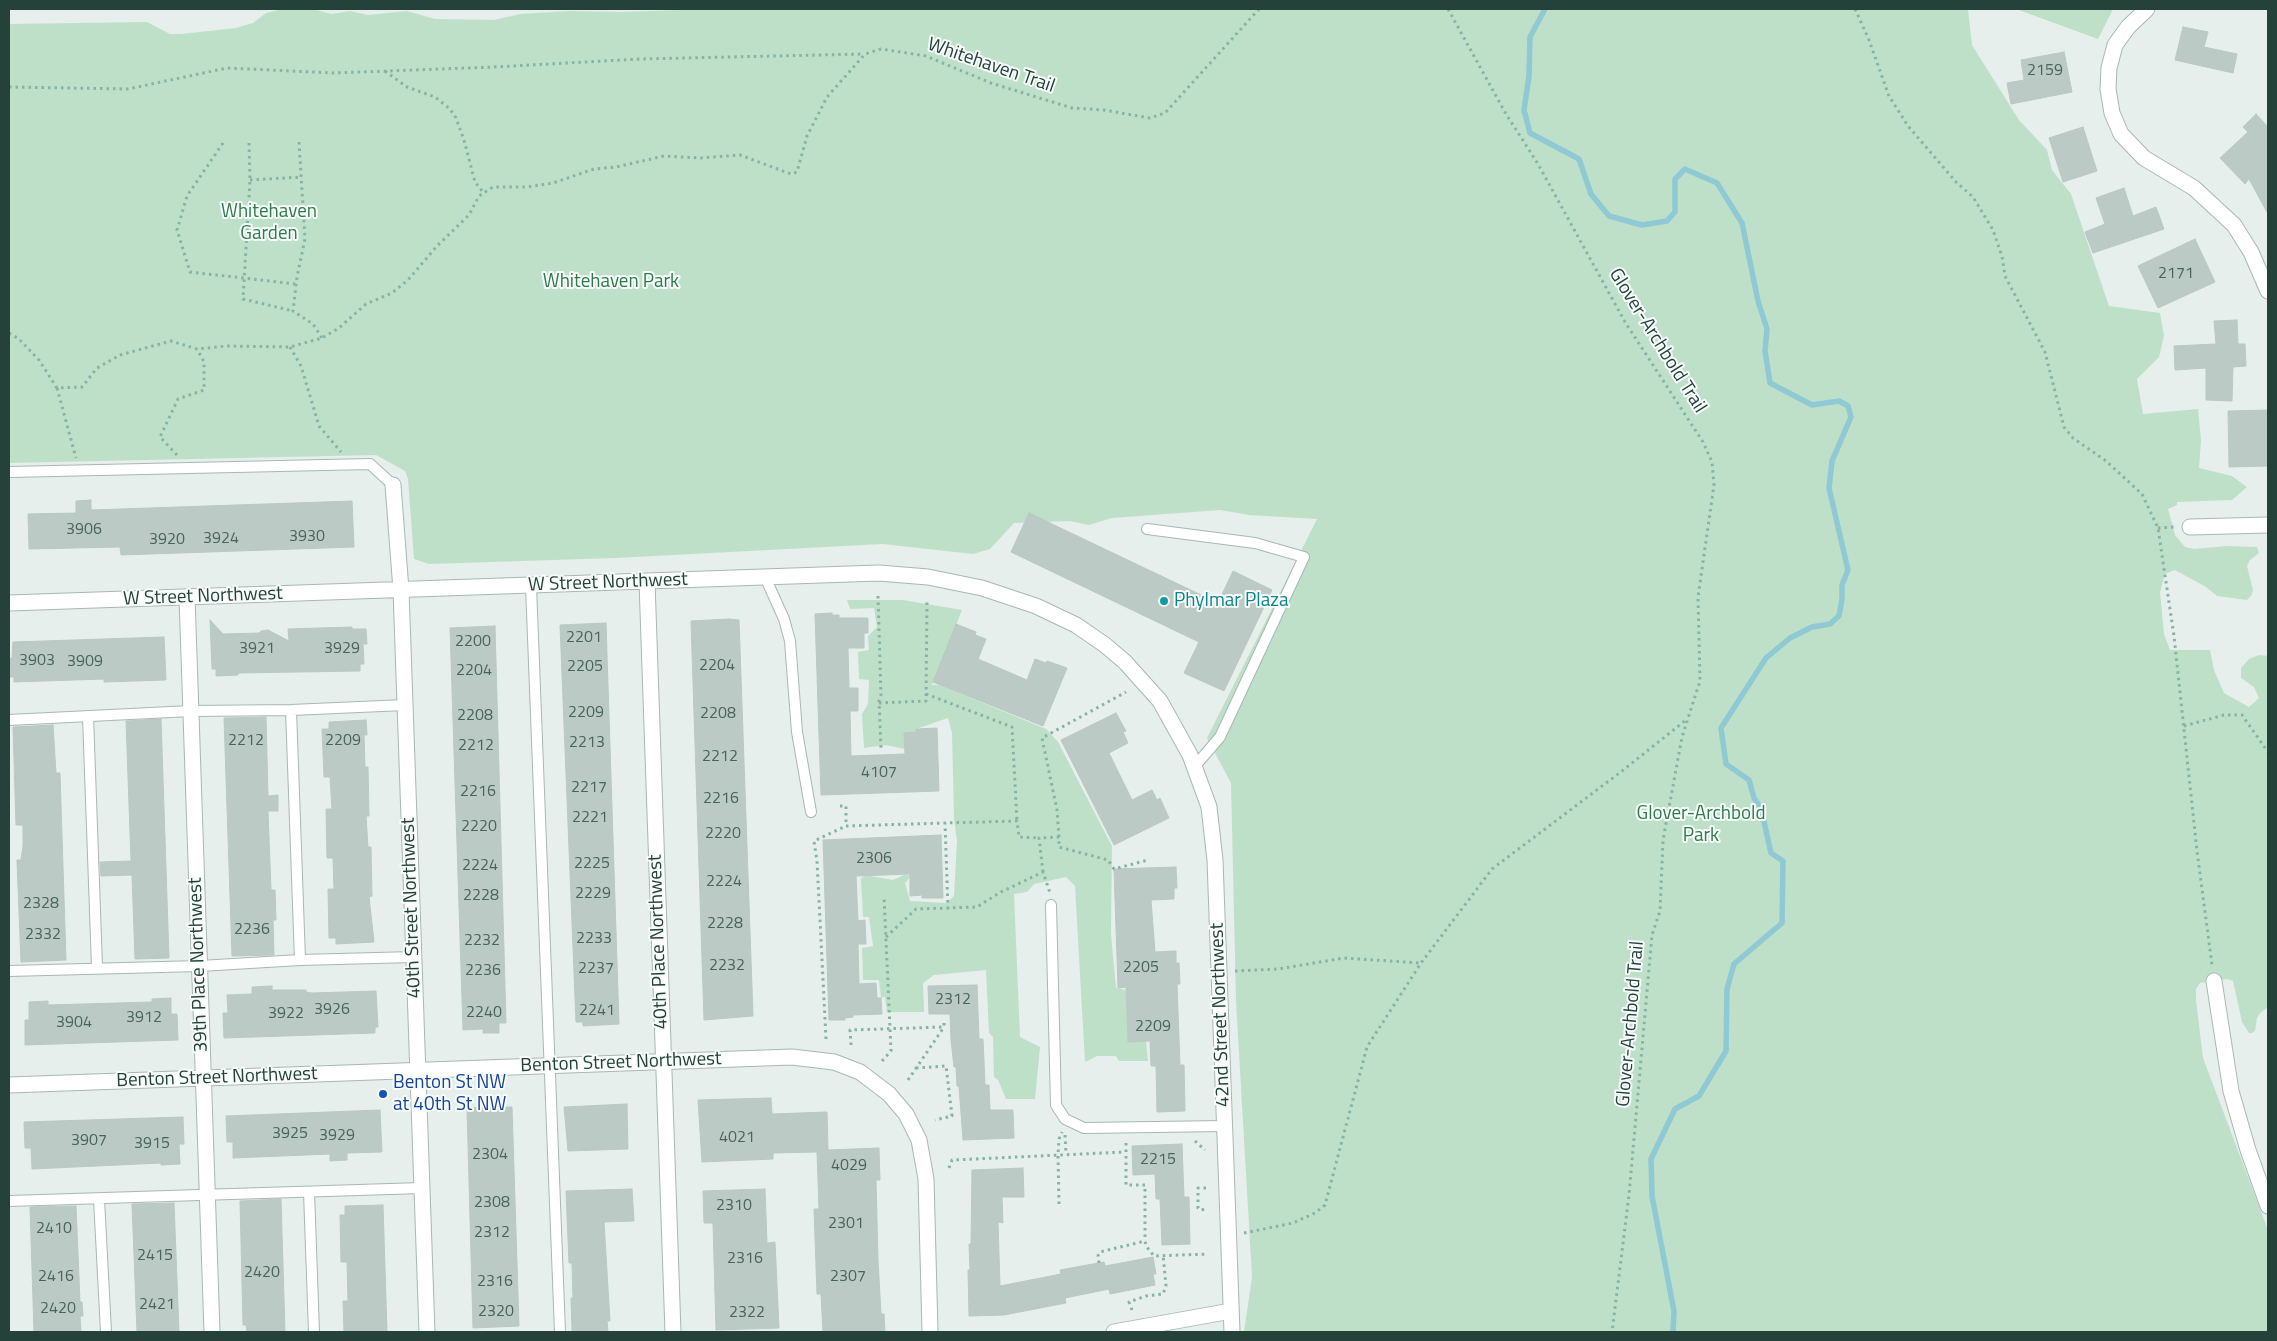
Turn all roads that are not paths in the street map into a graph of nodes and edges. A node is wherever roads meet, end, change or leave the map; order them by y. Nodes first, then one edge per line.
1 (2147, 9) edge
2 (2268, 290) edge
3 (9, 472) edge
4 (394, 485) joint
5 (2268, 525) edge
6 (2190, 527) dead end
7 (1147, 529) dead end
8 (766, 577) junction
9 (647, 582) junction
10 (532, 586) junction
11 (401, 590) junction
12 (187, 598) junction
13 (9, 603) edge
14 (405, 705) junction
15 (1164, 708) joint
16 (191, 710) junction
17 (291, 710) junction
18 (88, 716) junction
19 (9, 720) edge
20 (1195, 766) junction
21 (811, 812) dead end
22 (1051, 905) road end
23 (414, 957) junction
24 (300, 960) junction
25 (200, 966) junction
26 (98, 967) junction
27 (9, 971) edge
28 (2214, 981) road end
29 (663, 1062) junction
30 (551, 1066) junction
31 (418, 1070) junction
32 (203, 1078) junction
33 (9, 1085) edge
34 (1224, 1126) junction
35 (422, 1188) junction
36 (309, 1192) junction
37 (207, 1196) junction
38 (99, 1199) junction
39 (9, 1201) edge
40 (2268, 1206) edge
41 (1231, 1310) junction
42 (106, 1332) edge
43 (212, 1332) edge
44 (314, 1332) edge
45 (427, 1332) edge
46 (560, 1332) edge
47 (672, 1332) edge
48 (930, 1332) edge
49 (1114, 1332) edge
50 (1232, 1332) edge

1 - 2 street
3 - 4 lane
4 - 11 street, 40th Street Northwest
5 - 6 street
7 - 20 lane
8 - 9 street, W Street Northwest
8 - 15 street, W Street Northwest
8 - 21 lane
9 - 10 street, W Street Northwest
9 - 29 street, 40th Place Northwest
10 - 11 street, W Street Northwest
10 - 30 lane
11 - 12 street, W Street Northwest
11 - 14 street, 40th Street Northwest
12 - 13 street, W Street Northwest
12 - 16 street, 39th Place Northwest
14 - 17 lane
14 - 23 street, 40th Street Northwest
15 - 20 street, 42nd Street Northwest
16 - 17 lane
16 - 18 lane
16 - 25 street, 39th Place Northwest
17 - 24 lane
18 - 19 lane
18 - 26 lane
20 - 34 street, 42nd Street Northwest
22 - 34 lane
23 - 24 lane
23 - 31 street, 40th Street Northwest
24 - 25 lane
25 - 26 lane
25 - 32 street, 39th Place Northwest
26 - 27 lane
28 - 40 street
29 - 30 street, Benton Street Northwest
29 - 47 street, 40th Place Northwest
29 - 48 street, Benton Street Northwest
30 - 31 street, Benton Street Northwest
30 - 46 lane
31 - 32 street, Benton Street Northwest
31 - 35 street, 40th Street Northwest
32 - 33 street, Benton Street Northwest
32 - 37 street, 39th Place Northwest
34 - 41 street, 42nd Street Northwest
35 - 36 lane
35 - 45 street, 40th Street Northwest
36 - 37 lane
36 - 44 lane
37 - 38 lane
37 - 43 street, 39th Place Northwest
38 - 39 lane
38 - 42 lane
41 - 49 street
41 - 50 street, 42nd Street Northwest

